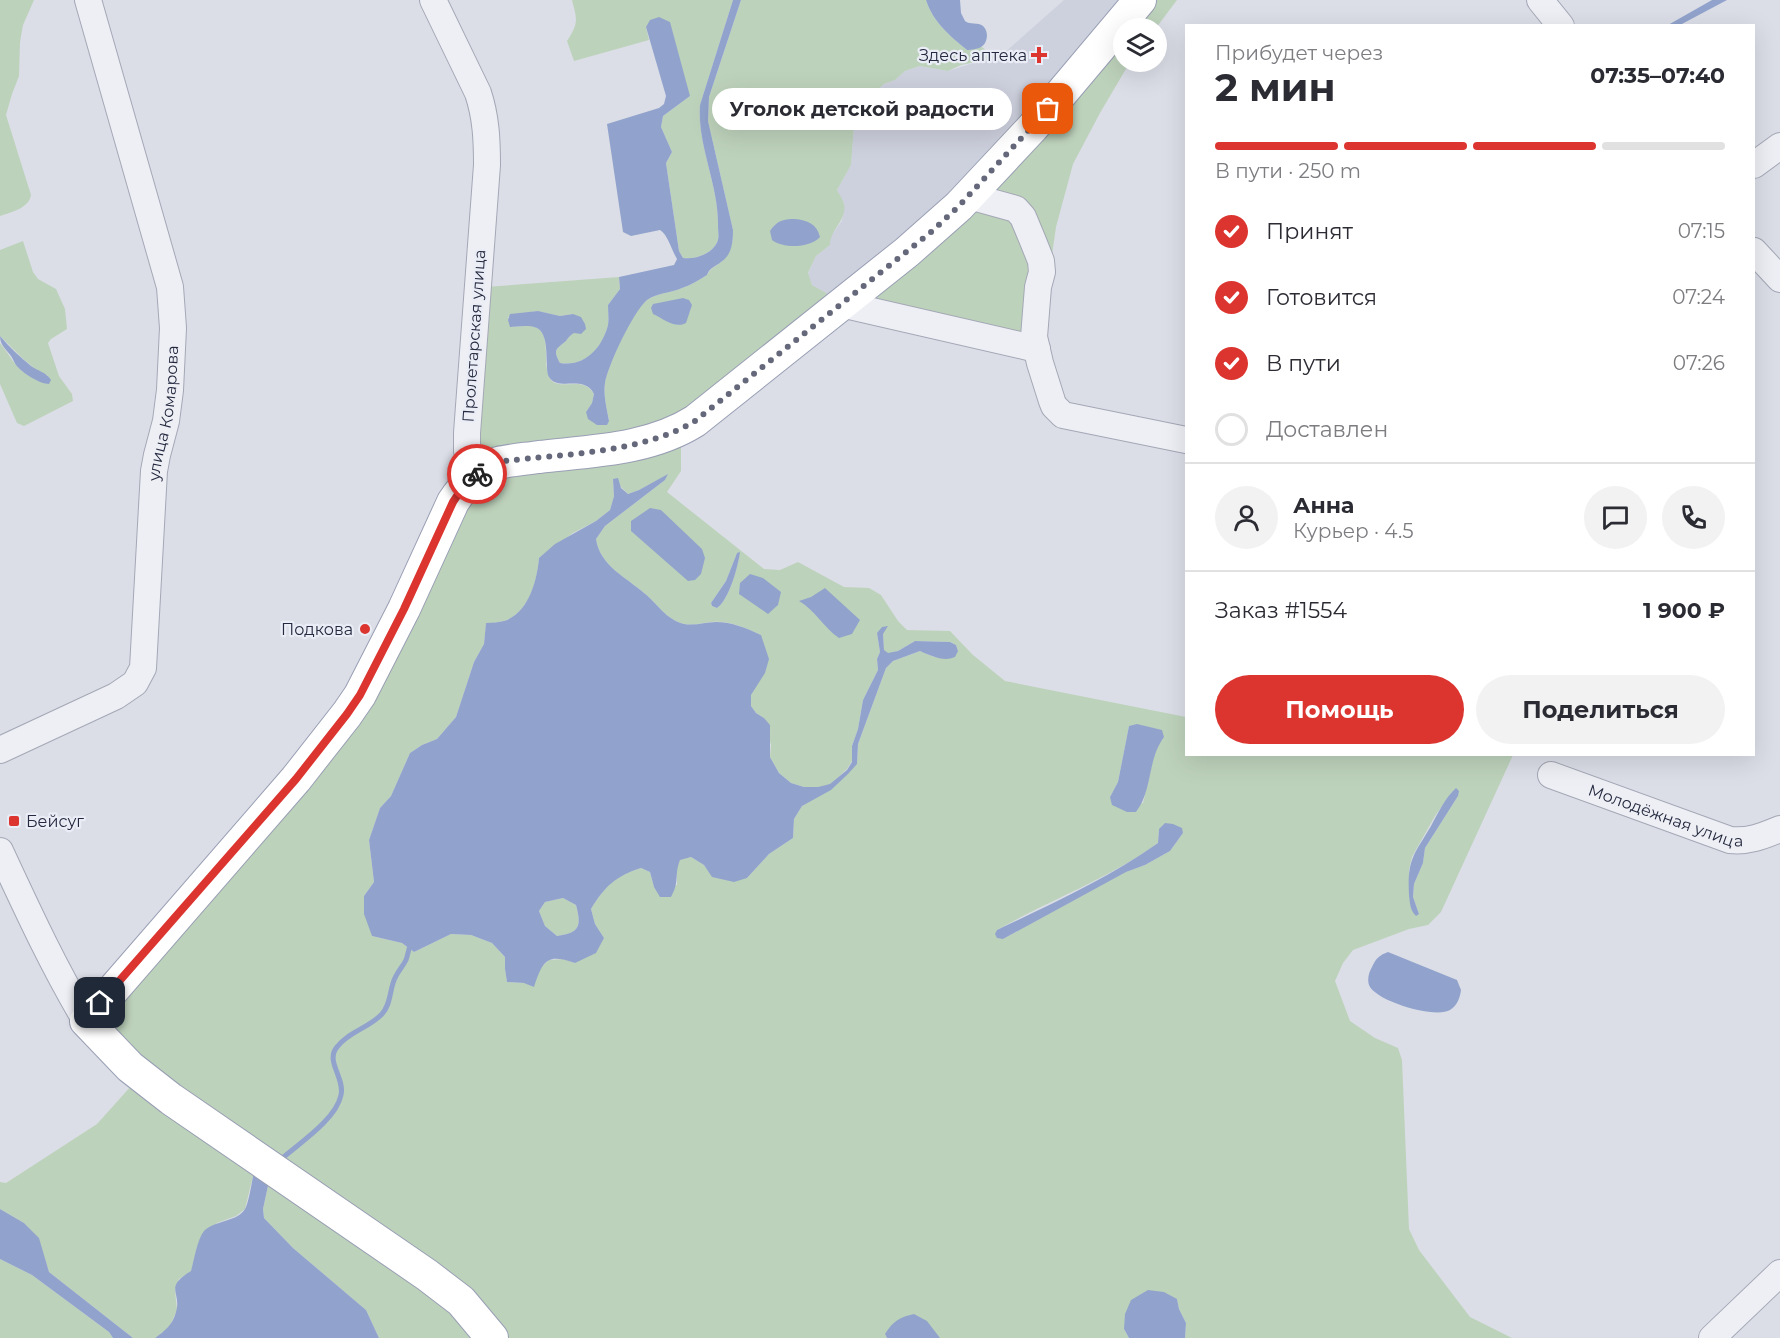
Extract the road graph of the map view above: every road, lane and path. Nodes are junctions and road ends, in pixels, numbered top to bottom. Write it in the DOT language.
graph roads {
  1 [pos="88,0"];
  2 [pos="433,0"];
  3 [pos="1140,0"];
  4 [pos="1540,0"];
  5 [pos="1559,24"];
  6 [pos="1780,146"];
  7 [pos="1755,164"];
  8 [pos="969,196"];
  9 [pos="1755,252"];
  10 [pos="1780,279"];
  11 [pos="841,304"];
  12 [pos="1037,349"];
  13 [pos="1185,440"];
  14 [pos="476,475"];
  15 [pos="0,750"];
  16 [pos="1551,774"];
  17 [pos="1780,829"];
  18 [pos="0,851"];
  19 [pos="86,1020"];
  20 [pos="1780,1273"];
  21 [pos="492,1338"];
  22 [pos="1712,1338"];
  1 -- 15 [label="street, улица Комарова"];
  2 -- 14 [label="street, Пролетарская улица"];
  3 -- 8 [label="main road"];
  4 -- 5 [label="street"];
  6 -- 7 [label="street"];
  8 -- 11 [label="main road"];
  8 -- 12 [label="street"];
  9 -- 10 [label="street"];
  11 -- 12 [label="street"];
  11 -- 14 [label="main road"];
  12 -- 13 [label="street"];
  14 -- 19 [label="main road"];
  16 -- 17 [label="street, Молодёжная улица"];
  18 -- 19 [label="street"];
  19 -- 21 [label="main road"];
  20 -- 22 [label="street"];
}
